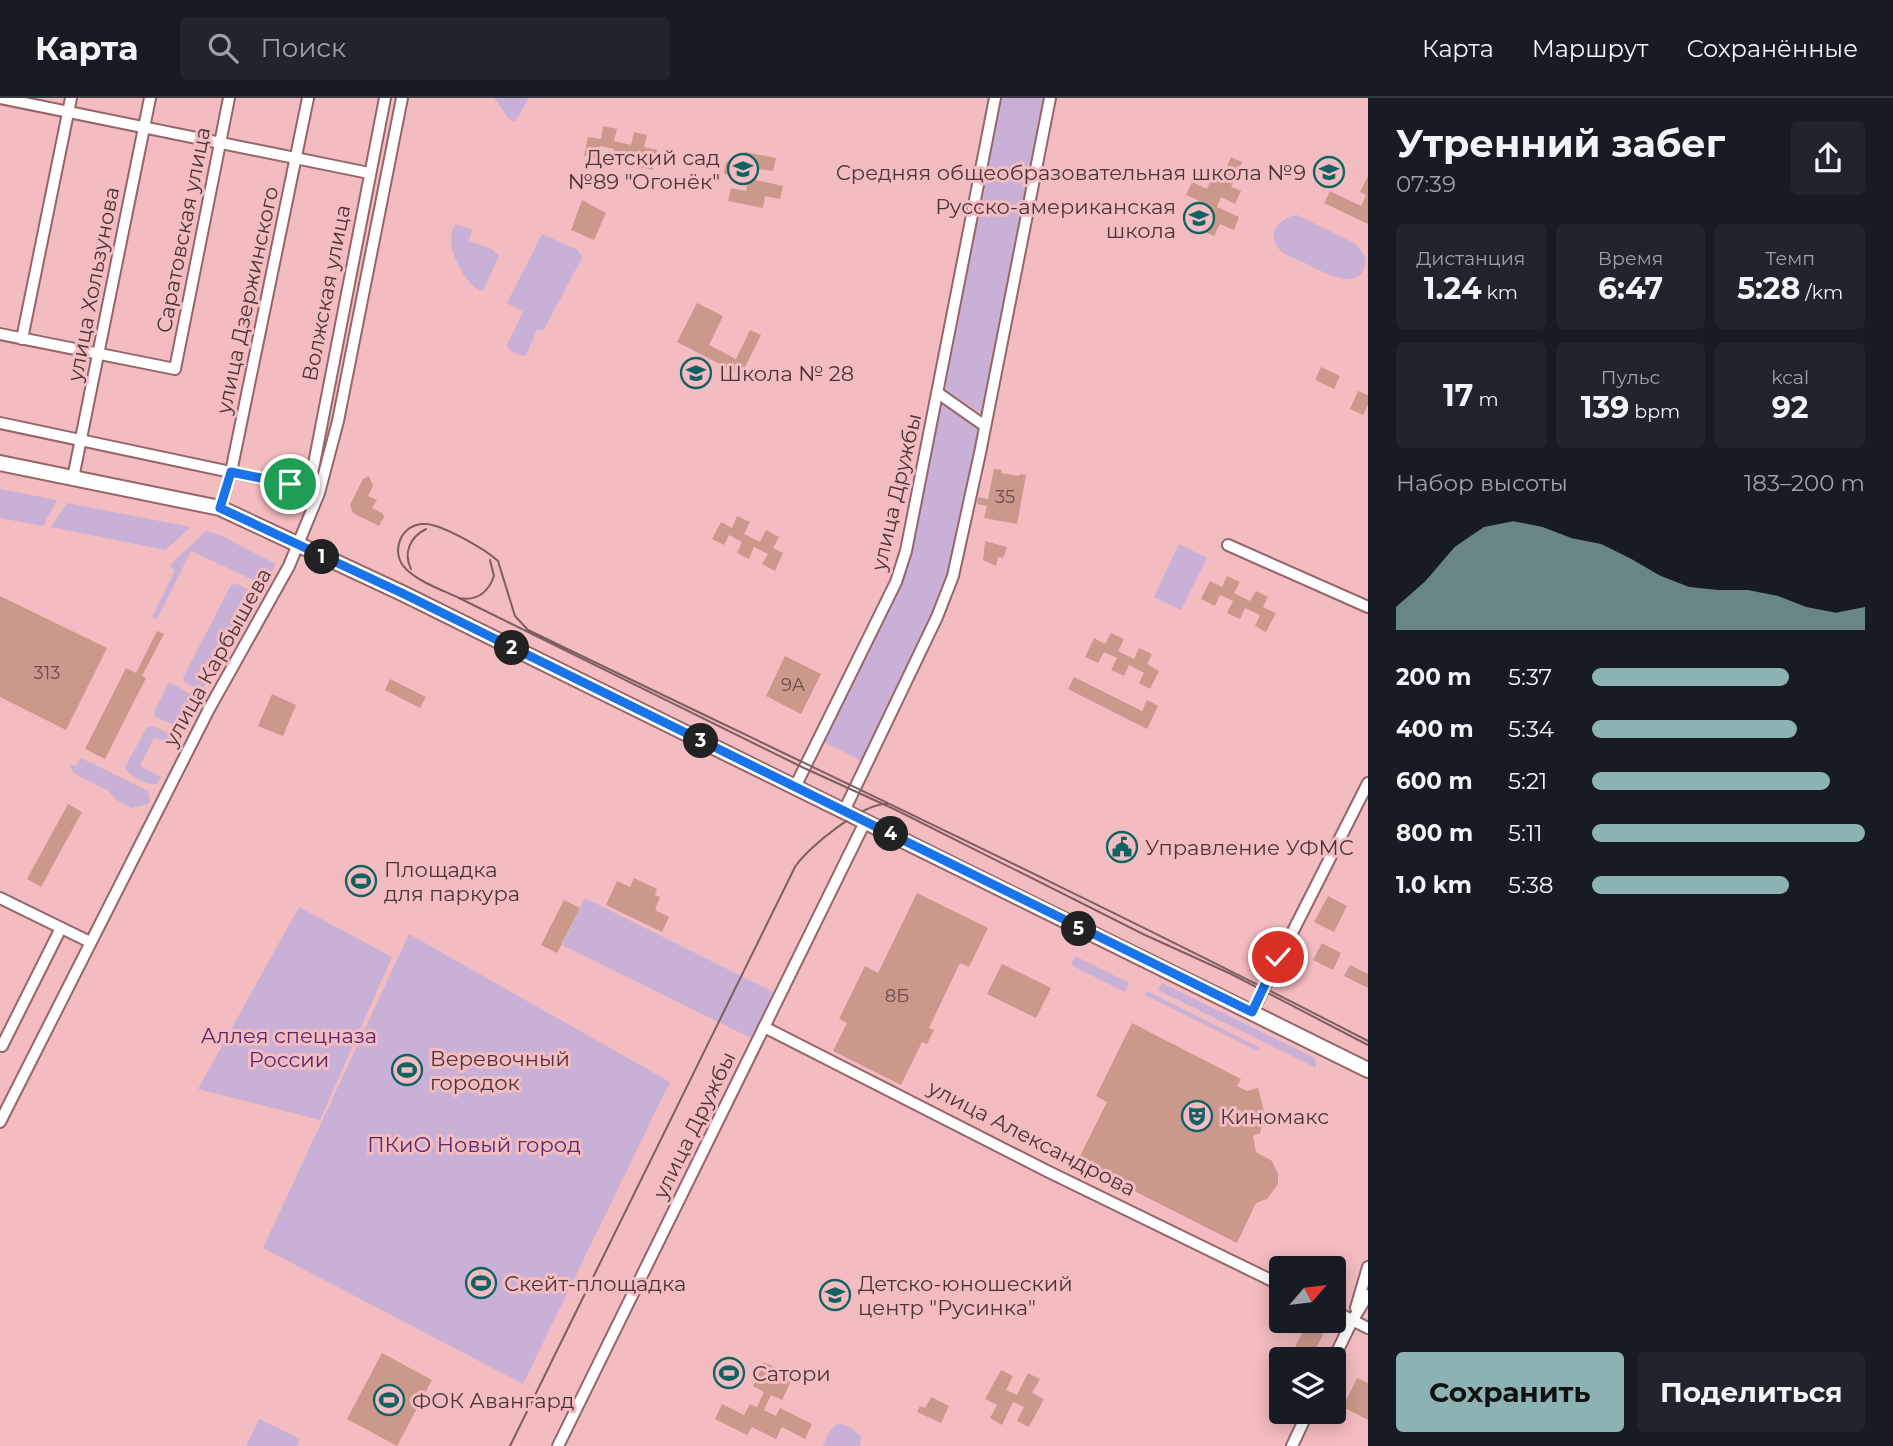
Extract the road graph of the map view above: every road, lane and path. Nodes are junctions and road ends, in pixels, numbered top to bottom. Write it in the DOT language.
graph roads {
  1 [pos="71,98"];
  2 [pos="150,98"];
  3 [pos="229,98"];
  4 [pos="308,98"];
  5 [pos="385,98"];
  6 [pos="402,98"];
  7 [pos="995,98"];
  8 [pos="1050,98"];
  9 [pos="0,99"];
  10 [pos="68,112"];
  11 [pos="144,128"];
  12 [pos="220,143"];
  13 [pos="296,158"];
  14 [pos="369,173"];
  15 [pos="0,334"];
  16 [pos="22,338"];
  17 [pos="99,354"];
  18 [pos="938,393"];
  19 [pos="0,424"];
  20 [pos="985,426"];
  21 [pos="81,442"];
  22 [pos="0,463"];
  23 [pos="231,472"];
  24 [pos="73,478"];
  25 [pos="220,508"];
  26 [pos="1228,545"];
  27 [pos="299,546"];
  28 [pos="1368,607"];
  29 [pos="1368,783"];
  30 [pos="795,787"];
  31 [pos="844,811"];
  32 [pos="865,822"];
  33 [pos="0,898"];
  34 [pos="61,928"];
  35 [pos="90,942"];
  36 [pos="1252,1012"];
  37 [pos="764,1027"];
  38 [pos="1,1047"];
  39 [pos="1368,1070"];
  40 [pos="0,1122"];
  41 [pos="1368,1267"];
  42 [pos="1269,1279"];
  43 [pos="1368,1296"];
  44 [pos="1346,1318"];
  45 [pos="1352,1321"];
  46 [pos="1368,1328"];
  47 [pos="1339,1347"];
  48 [pos="1302,1424"];
  49 [pos="558,1446"];
  50 [pos="1292,1446"];
  1 -- 10 [label="street"];
  2 -- 11 [label="street, улица Хользунова"];
  3 -- 12 [label="street, Саратовская улица"];
  4 -- 13 [label="street, улица Дзержинского"];
  5 -- 14 [label="street, Волжская улица"];
  6 -- 27 [label="street, улица Карбышева"];
  7 -- 18 [label="street, улица Дружбы"];
  8 -- 20 [label="street"];
  9 -- 10 [label="street"];
  10 -- 11 [label="street"];
  10 -- 16 [label="street"];
  11 -- 12 [label="street"];
  11 -- 17 [label="street, улица Хользунова"];
  12 -- 13 [label="street"];
  12 -- 17 [label="street, Саратовская улица"];
  13 -- 14 [label="street"];
  13 -- 23 [label="street, улица Дзержинского"];
  14 -- 23 [label="street, Волжская улица"];
  15 -- 16 [label="street"];
  16 -- 17 [label="street"];
  17 -- 21 [label="street, улица Хользунова"];
  18 -- 20 [label="street, улица Дружбы"];
  18 -- 30 [label="street, улица Дружбы"];
  19 -- 21 [label="street"];
  20 -- 31 [label="street"];
  21 -- 23 [label="street"];
  21 -- 24 [label="street, улица Хользунова"];
  22 -- 24 [label="main road"];
  23 -- 25 [label="street, улица Дзержинского"];
  24 -- 25 [label="main road"];
  25 -- 27 [label="main road"];
  26 -- 28 [label="street"];
  27 -- 30 [label="main road"];
  27 -- 35 [label="street, улица Карбышева"];
  29 -- 36 [label="street"];
  30 -- 31 [label="main road"];
  31 -- 32 [label="main road"];
  32 -- 36 [label="main road"];
  32 -- 37 [label="street, улица Дружбы"];
  33 -- 34 [label="street"];
  34 -- 35 [label="street"];
  34 -- 38 [label="street"];
  35 -- 40 [label="street, улица Карбышева"];
  36 -- 39 [label="main road"];
  37 -- 42 [label="street, улица Александрова"];
  37 -- 49 [label="street, улица Дружбы"];
  41 -- 45 [label="street"];
  43 -- 45 [label="street"];
  44 -- 45 [label="street"];
  45 -- 46 [label="street"];
  45 -- 47 [label="street"];
  48 -- 50 [label="street"];
}
